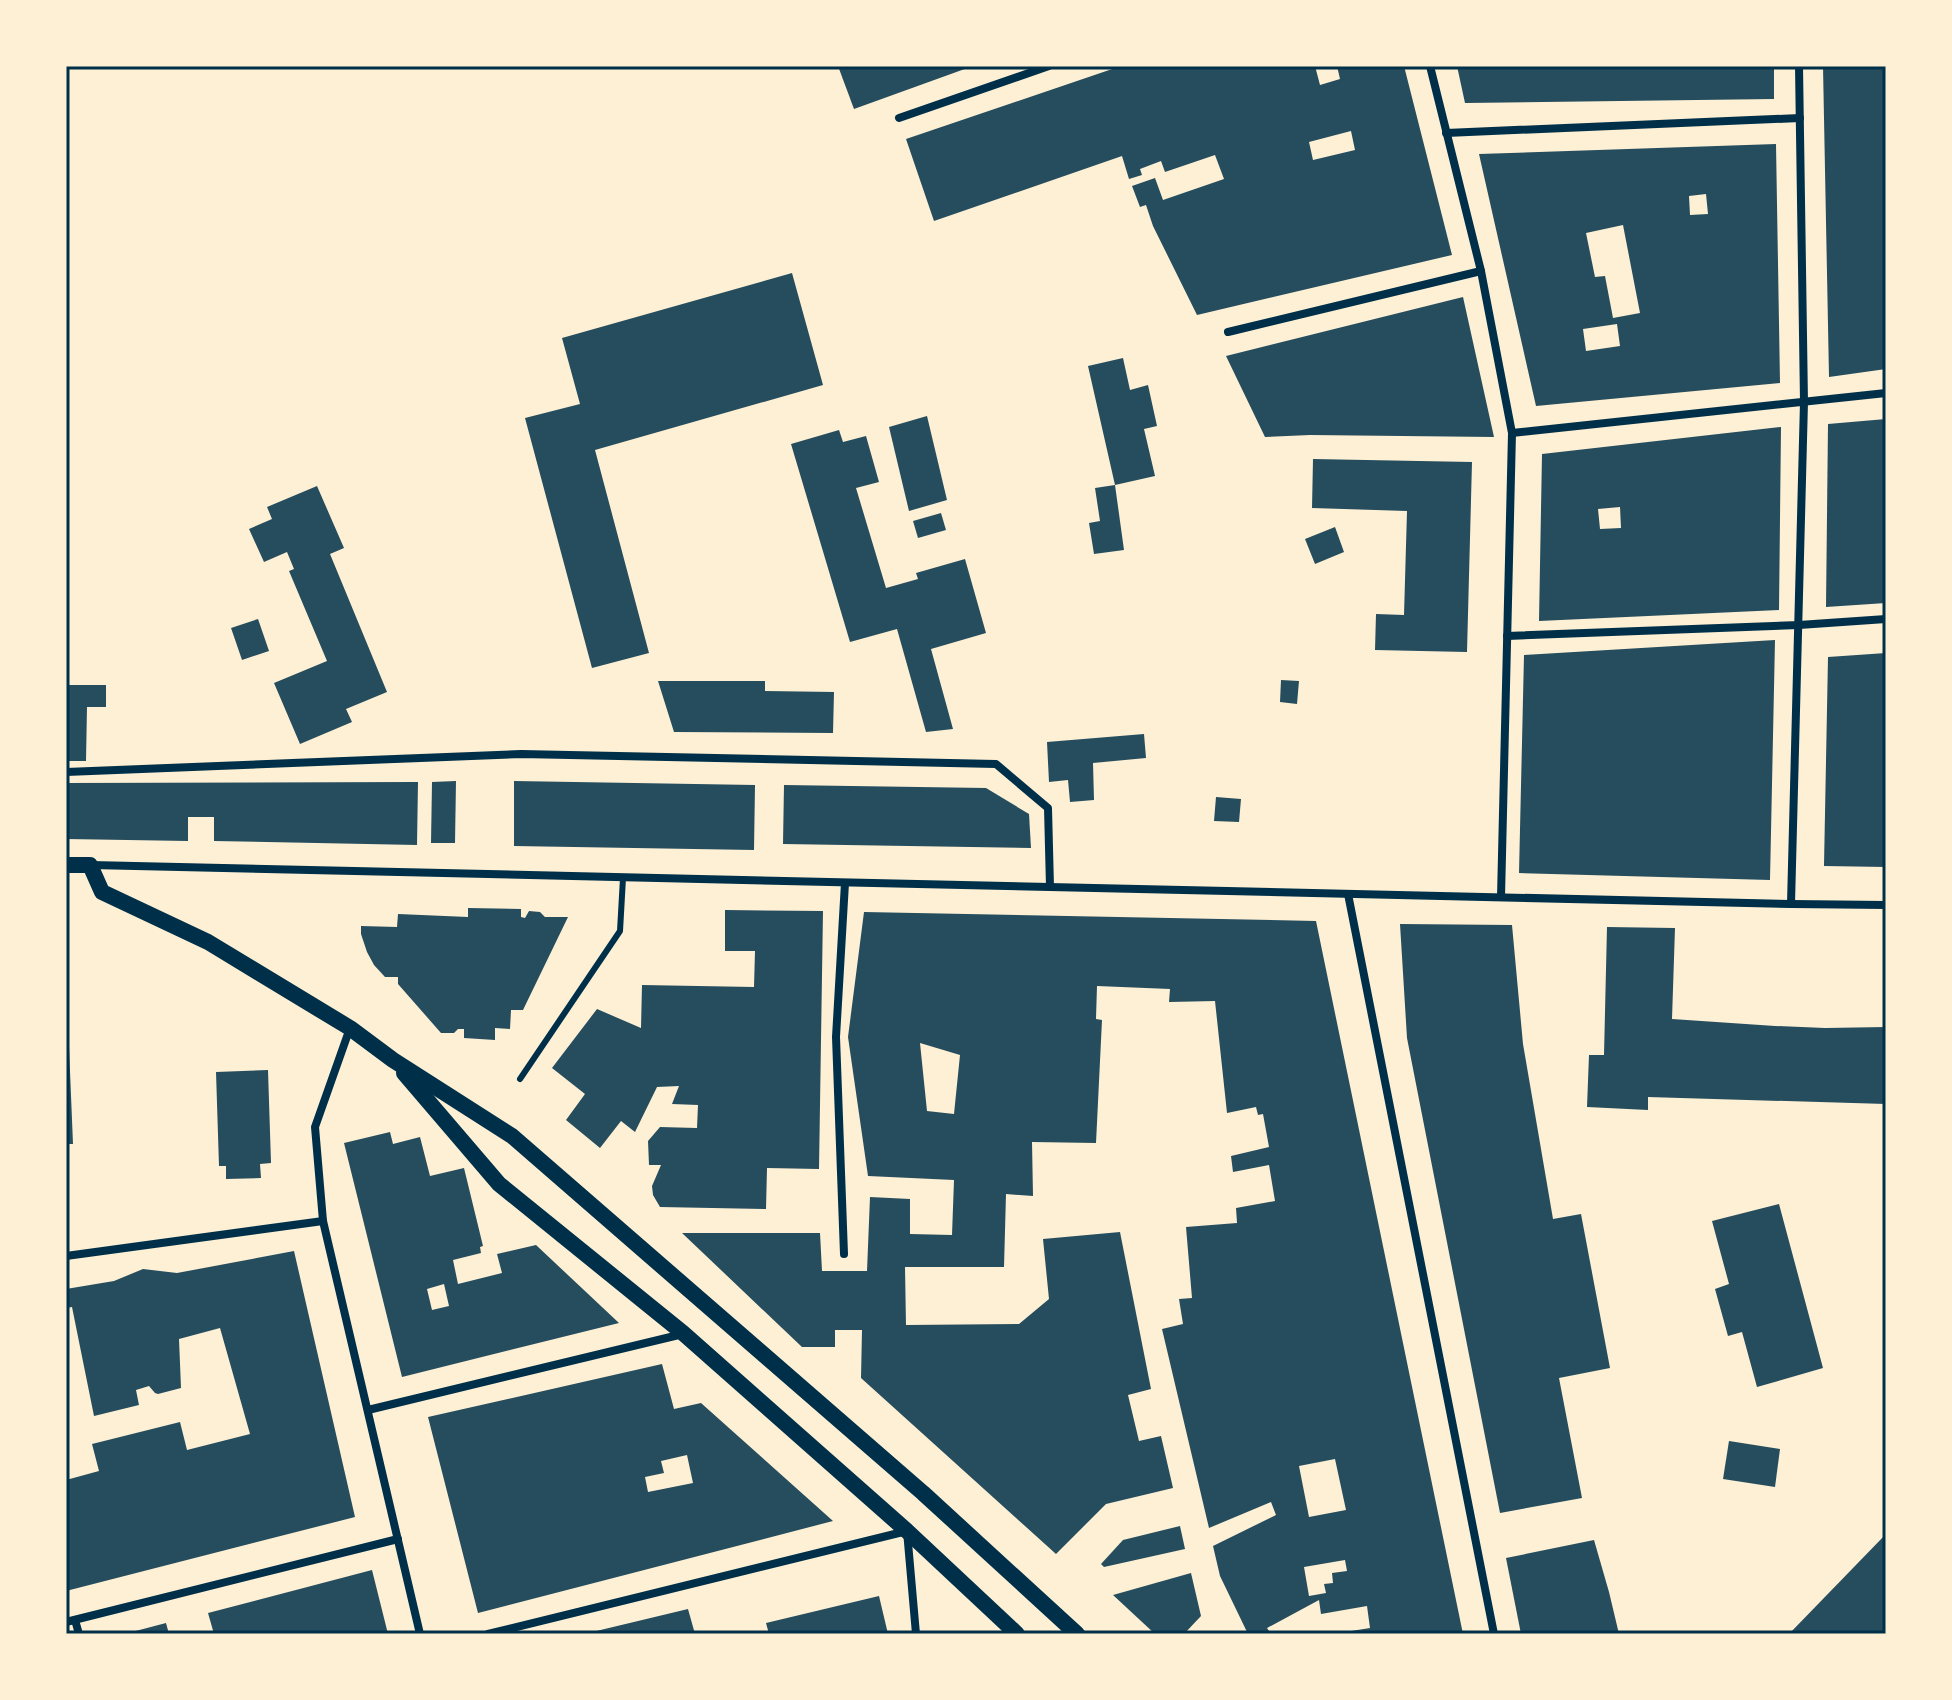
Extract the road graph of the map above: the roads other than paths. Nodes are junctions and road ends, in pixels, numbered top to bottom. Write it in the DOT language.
graph roads {
  1 [pos="1049,66"];
  2 [pos="1430,66"];
  3 [pos="1799,66"];
  4 [pos="899,118"];
  5 [pos="1800,118"];
  6 [pos="1446,133"];
  7 [pos="1481,271"];
  8 [pos="1228,332"];
  9 [pos="1886,393"];
  10 [pos="1804,402"];
  11 [pos="1512,433"];
  12 [pos="1886,619"];
  13 [pos="1799,625"];
  14 [pos="1507,636"];
  15 [pos="66,772"];
  16 [pos="66,865"];
  17 [pos="90,865"];
  18 [pos="623,878"];
  19 [pos="845,883"];
  20 [pos="1050,887"];
  21 [pos="1348,894"];
  22 [pos="1501,897"];
  23 [pos="1791,904"];
  24 [pos="1886,905"];
  25 [pos="350,1028"];
  26 [pos="393,1060"];
  27 [pos="520,1079"];
  28 [pos="323,1221"];
  29 [pos="844,1254"];
  30 [pos="66,1256"];
  31 [pos="683,1333"];
  32 [pos="368,1410"];
  33 [pos="907,1531"];
  34 [pos="398,1539"];
  35 [pos="70,1621"];
  36 [pos="79,1634"];
  37 [pos="420,1634"];
  38 [pos="488,1634"];
  39 [pos="916,1634"];
  40 [pos="1017,1634"];
  41 [pos="1077,1634"];
  42 [pos="1494,1634"];
  1 -- 4 [label="street"];
  2 -- 6 [label="street"];
  3 -- 5 [label="street"];
  5 -- 6 [label="street"];
  5 -- 10 [label="street"];
  6 -- 7 [label="street"];
  7 -- 8 [label="street"];
  7 -- 11 [label="street"];
  9 -- 10 [label="street"];
  10 -- 11 [label="street"];
  10 -- 13 [label="street"];
  11 -- 14 [label="street"];
  12 -- 13 [label="street"];
  13 -- 14 [label="street"];
  13 -- 23 [label="street"];
  14 -- 22 [label="street"];
  15 -- 20 [label="street"];
  16 -- 17 [label="main road"];
  17 -- 18 [label="street"];
  17 -- 25 [label="main road"];
  18 -- 19 [label="street"];
  18 -- 27 [label="lane"];
  19 -- 20 [label="street"];
  19 -- 29 [label="street"];
  20 -- 21 [label="street"];
  21 -- 22 [label="street"];
  21 -- 42 [label="street"];
  22 -- 23 [label="street"];
  23 -- 24 [label="street"];
  25 -- 26 [label="main road"];
  25 -- 28 [label="street"];
  26 -- 31 [label="main road"];
  26 -- 41 [label="main road"];
  28 -- 30 [label="street"];
  28 -- 32 [label="street"];
  31 -- 32 [label="street"];
  31 -- 33 [label="main road"];
  32 -- 34 [label="street"];
  33 -- 38 [label="street"];
  33 -- 39 [label="street"];
  33 -- 40 [label="main road"];
  34 -- 35 [label="street"];
  34 -- 37 [label="street"];
  35 -- 36 [label="street"];
}
